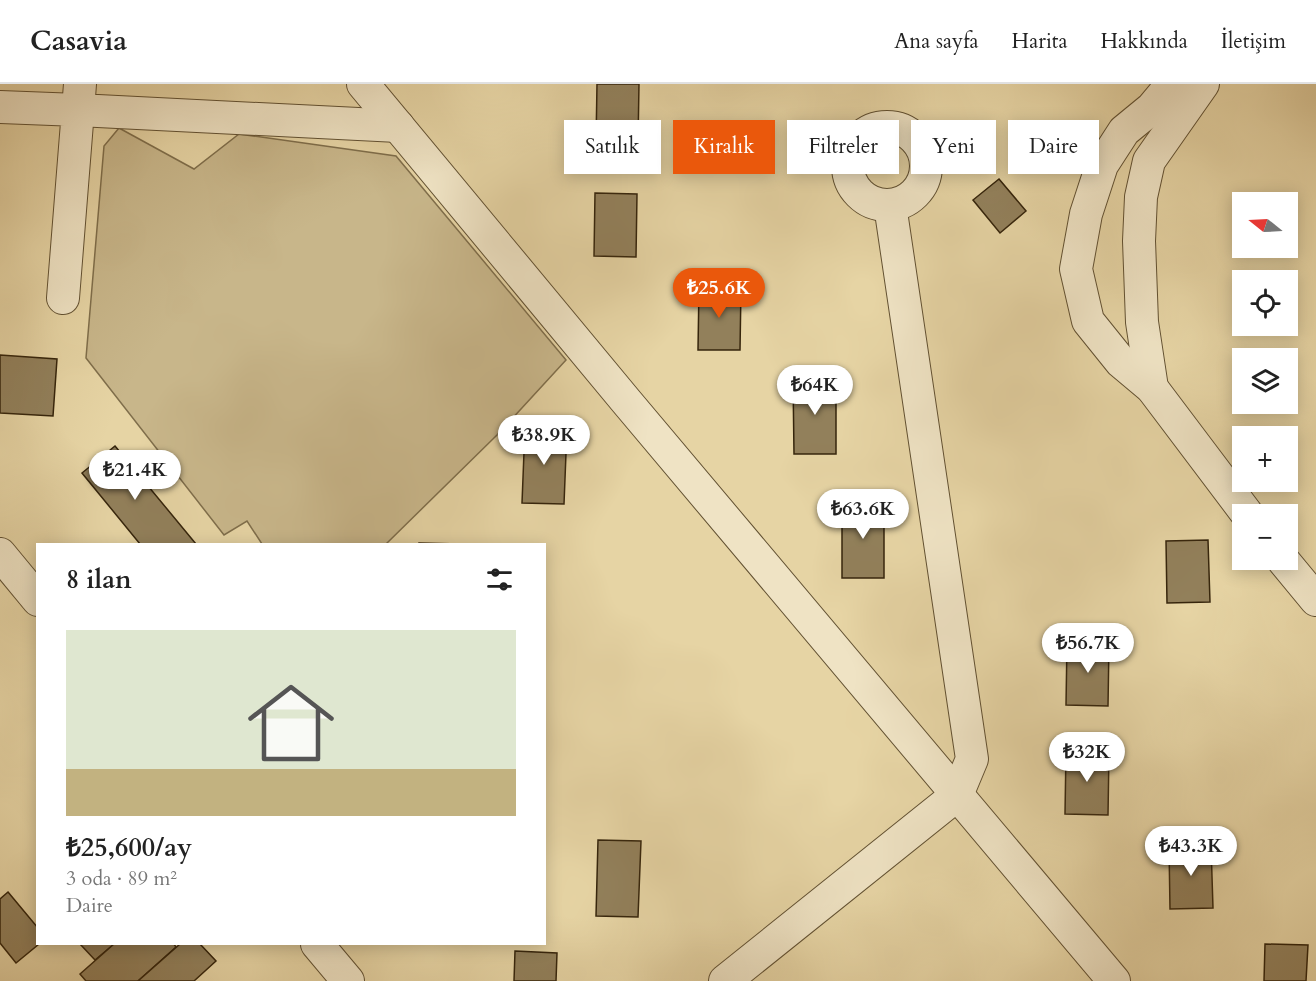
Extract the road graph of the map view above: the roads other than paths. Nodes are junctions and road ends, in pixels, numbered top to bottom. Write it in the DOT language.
graph roads {
  1 [pos="363,84"];
  2 [pos="1172,84"];
  3 [pos="1203,84"];
  4 [pos="79,97"];
  5 [pos="0,107"];
  6 [pos="398,126"];
  7 [pos="890,205"];
  8 [pos="63,298"];
  9 [pos="1152,388"];
  10 [pos="1239,504"];
  11 [pos="0,554"];
  12 [pos="1291,570"];
  13 [pos="36,598"];
  14 [pos="1316,600"];
  15 [pos="957,795"];
  16 [pos="318,945"];
  17 [pos="348,981"];
  18 [pos="725,981"];
  19 [pos="1114,981"];
  1 -- 6 [label="street"];
  2 -- 9 [label="street"];
  3 -- 9 [label="street"];
  4 -- 5 [label="street"];
  4 -- 6 [label="street"];
  4 -- 8 [label="street"];
  6 -- 15 [label="street"];
  7 -- 15 [label="street"];
  9 -- 10 [label="street"];
  11 -- 13 [label="street"];
  12 -- 14 [label="street"];
  15 -- 18 [label="street"];
  15 -- 19 [label="street"];
  16 -- 17 [label="street"];
}
